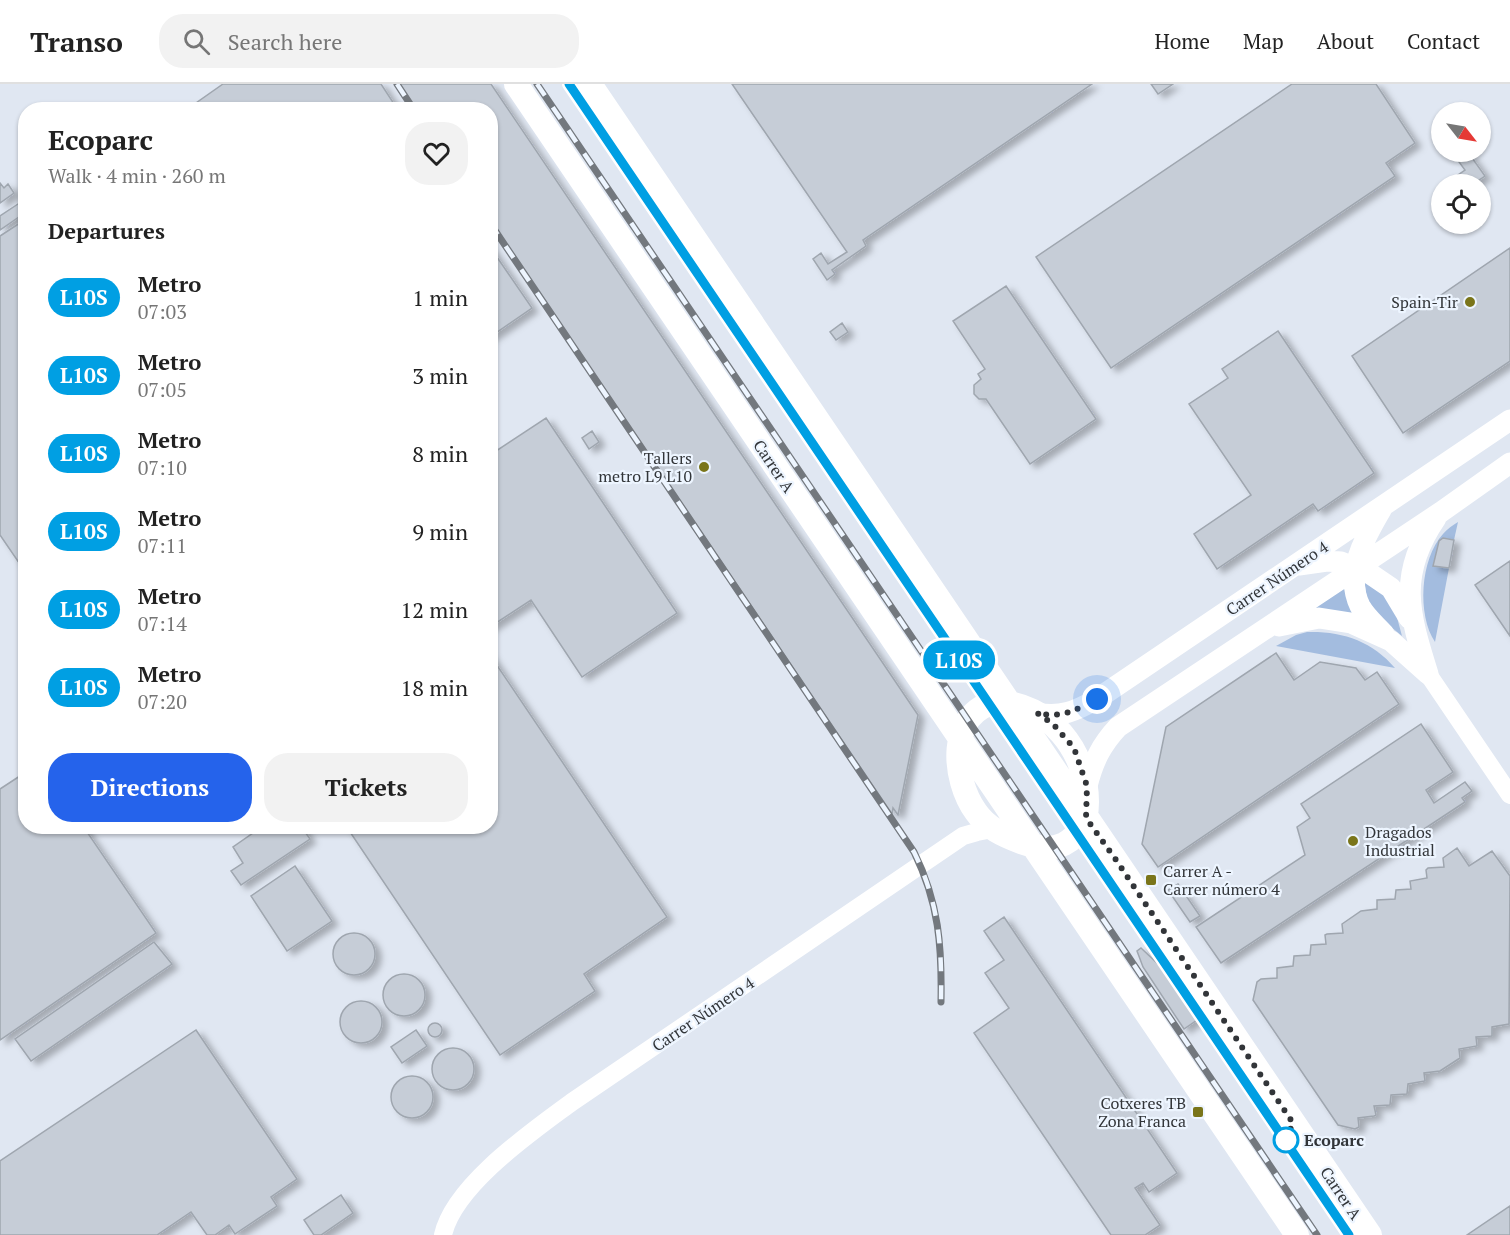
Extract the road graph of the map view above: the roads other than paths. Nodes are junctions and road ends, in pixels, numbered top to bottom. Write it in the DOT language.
graph roads {
  1 [pos="516,84"];
  2 [pos="590,84"];
  3 [pos="1510,420"];
  4 [pos="1510,463"];
  5 [pos="1384,506"];
  6 [pos="1441,512"];
  7 [pos="1295,566"];
  8 [pos="1356,568"];
  9 [pos="1414,626"];
  10 [pos="1265,630"];
  11 [pos="1391,641"];
  12 [pos="1428,674"];
  13 [pos="1009,702"];
  14 [pos="1037,713"];
  15 [pos="960,740"];
  16 [pos="1087,786"];
  17 [pos="1510,795"];
  18 [pos="1086,818"];
  19 [pos="993,829"];
  20 [pos="1034,847"];
  21 [pos="443,1235"];
  22 [pos="1297,1235"];
  23 [pos="1370,1235"];
  1 -- 15 [label="main road, Carrer A"];
  2 -- 13 [label="main road"];
  3 -- 5 [label="street, Carrer Número 4"];
  4 -- 6 [label="street"];
  5 -- 7 [label="street, Carrer Número 4"];
  5 -- 8 [label="street"];
  6 -- 8 [label="street"];
  6 -- 9 [label="street"];
  7 -- 8 [label="street"];
  7 -- 14 [label="street, Carrer Número 4"];
  8 -- 9 [label="street"];
  8 -- 10 [label="street"];
  8 -- 11 [label="street"];
  9 -- 12 [label="street"];
  10 -- 11 [label="street"];
  10 -- 16 [label="street"];
  11 -- 12 [label="street"];
  12 -- 17 [label="street"];
  13 -- 14 [label="main road"];
  13 -- 15 [label="main road"];
  13 -- 18 [label="main road"];
  14 -- 16 [label="main road"];
  15 -- 19 [label="main road"];
  15 -- 20 [label="main road, Carrer A"];
  16 -- 18 [label="main road"];
  18 -- 20 [label="main road"];
  18 -- 23 [label="main road, Carrer A"];
  19 -- 20 [label="main road"];
  19 -- 21 [label="street, Carrer Número 4"];
  20 -- 22 [label="main road, Carrer A"];
}
